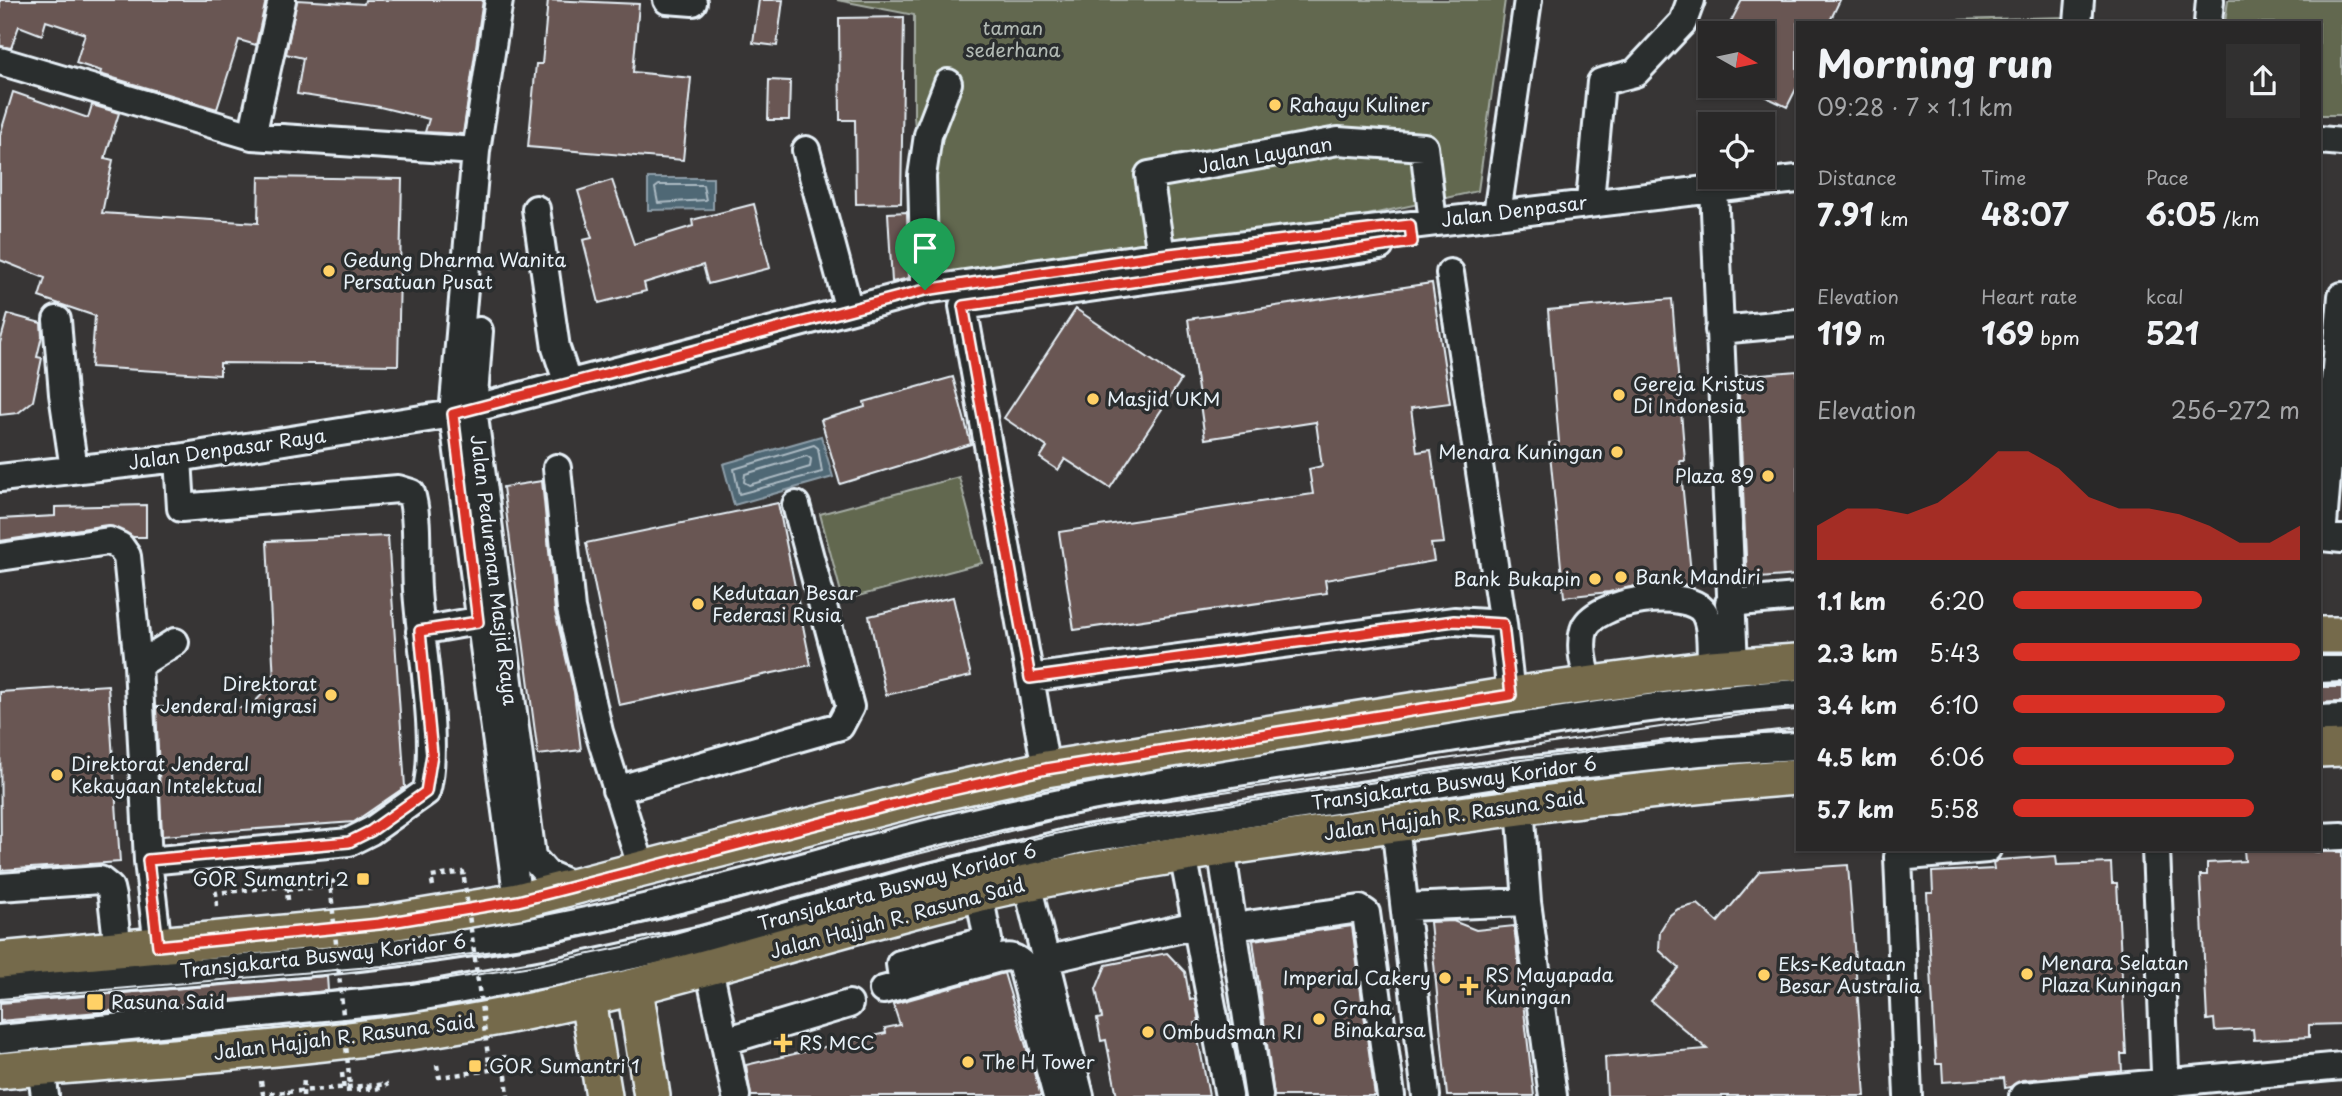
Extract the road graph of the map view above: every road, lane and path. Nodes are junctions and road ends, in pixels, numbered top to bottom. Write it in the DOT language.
graph roads {
  1 [pos="282,0"];
  2 [pos="499,0"];
  3 [pos="1528,0"];
  4 [pos="1690,0"];
  5 [pos="2080,0"];
  6 [pos="2210,0"];
  7 [pos="2078,21"];
  8 [pos="2208,21"];
  9 [pos="0,61"];
  10 [pos="948,83"];
  11 [pos="252,136"];
  12 [pos="2321,140"];
  13 [pos="2342,142"];
  14 [pos="476,150"];
  15 [pos="806,150"];
  16 [pos="1796,178"];
  17 [pos="1775,180"];
  18 [pos="1698,189"];
  19 [pos="1714,189"];
  20 [pos="1590,201"];
  21 [pos="536,209"];
  22 [pos="1497,214"];
  23 [pos="1422,223"];
  24 [pos="1161,255"];
  25 [pos="1450,273"];
  26 [pos="925,290"];
  27 [pos="2342,296"];
  28 [pos="849,310"];
  29 [pos="57,320"];
  30 [pos="1796,323"];
  31 [pos="1719,330"];
  32 [pos="568,384"];
  33 [pos="463,411"];
  34 [pos="178,458"];
  35 [pos="557,468"];
  36 [pos="74,469"];
  37 [pos="0,478"];
  38 [pos="796,505"];
  39 [pos="2342,538"];
  40 [pos="0,557"];
  41 [pos="1796,597"];
  42 [pos="1730,603"];
  43 [pos="488,620"];
  44 [pos="1503,624"];
  45 [pos="420,631"];
  46 [pos="2321,635"];
  47 [pos="2342,635"];
  48 [pos="176,642"];
  49 [pos="1796,662"];
  50 [pos="138,665"];
  51 [pos="1722,667"];
  52 [pos="2321,670"];
  53 [pos="2342,670"];
  54 [pos="1030,678"];
  55 [pos="1589,684"];
  56 [pos="1796,693"];
  57 [pos="1511,695"];
  58 [pos="2342,718"];
  59 [pos="2321,719"];
  60 [pos="1796,746"];
  61 [pos="2342,748"];
  62 [pos="2321,749"];
  63 [pos="1046,769"];
  64 [pos="1796,777"];
  65 [pos="616,790"];
  66 [pos="1520,805"];
  67 [pos="1395,824"];
  68 [pos="2342,836"];
  69 [pos="2321,837"];
  70 [pos="1221,847"];
  71 [pos="1942,851"];
  72 [pos="2155,851"];
  73 [pos="1183,853"];
  74 [pos="1898,853"];
  75 [pos="148,860"];
  76 [pos="642,869"];
  77 [pos="431,877"];
  78 [pos="331,882"];
  79 [pos="1027,884"];
  80 [pos="0,887"];
  81 [pos="576,887"];
  82 [pos="979,894"];
  83 [pos="288,900"];
  84 [pos="518,901"];
  85 [pos="1527,902"];
  86 [pos="217,906"];
  87 [pos="1405,907"];
  88 [pos="1196,925"];
  89 [pos="1233,927"];
  90 [pos="158,946"];
  91 [pos="118,950"];
  92 [pos="0,960"];
  93 [pos="1045,960"];
  94 [pos="709,968"];
  95 [pos="0,987"];
  96 [pos="635,989"];
  97 [pos="587,1000"];
  98 [pos="849,1004"];
  99 [pos="0,1039"];
  100 [pos="725,1041"];
  101 [pos="504,1055"];
  102 [pos="437,1065"];
  103 [pos="2342,1066"];
  104 [pos="0,1070"];
  105 [pos="342,1073"];
  106 [pos="304,1077"];
  107 [pos="261,1081"];
  108 [pos="43,1082"];
  109 [pos="350,1087"];
  110 [pos="2167,1089"];
  111 [pos="652,1092"];
  112 [pos="603,1094"];
  113 [pos="303,1096"];
  114 [pos="508,1096"];
  115 [pos="736,1096"];
  116 [pos="1056,1096"];
  117 [pos="1080,1096"];
  118 [pos="1229,1096"];
  119 [pos="1259,1096"];
  120 [pos="1391,1096"];
  121 [pos="1426,1096"];
  122 [pos="1553,1096"];
  123 [pos="1908,1096"];
  124 [pos="2023,1096"];
  1 -- 11 [label="street"];
  2 -- 14 [label="street, Jalan Pedurenan Masjid Raya"];
  3 -- 22 [label="street"];
  4 -- 20 [label="street"];
  5 -- 7 [label="street"];
  6 -- 8 [label="street"];
  9 -- 11 [label="street"];
  10 -- 26 [label="street"];
  11 -- 14 [label="street"];
  12 -- 13 [label="street"];
  14 -- 33 [label="street, Jalan Pedurenan Masjid Raya"];
  15 -- 28 [label="street"];
  16 -- 17 [label="street, Jalan Denpasar"];
  18 -- 20 [label="street, Jalan Denpasar"];
  19 -- 31 [label="street"];
  20 -- 22 [label="street, Jalan Denpasar"];
  21 -- 32 [label="street"];
  22 -- 23 [label="street, Jalan Denpasar"];
  23 -- 24 [label="street, Jalan Denpasar"];
  23 -- 24 [label="street, Jalan Layanan"];
  23 -- 54 [label="street"];
  24 -- 26 [label="street, Jalan Denpasar"];
  25 -- 44 [label="street"];
  26 -- 28 [label="street, Jalan Denpasar"];
  27 -- 39 [label="street"];
  28 -- 32 [label="street, Jalan Denpasar"];
  29 -- 36 [label="street"];
  30 -- 31 [label="street"];
  31 -- 42 [label="street"];
  32 -- 33 [label="street, Jalan Denpasar"];
  33 -- 34 [label="street, Jalan Denpasar Raya"];
  33 -- 43 [label="street, Jalan Pedurenan Masjid Raya"];
  34 -- 36 [label="street, Jalan Denpasar Raya"];
  34 -- 45 [label="street"];
  35 -- 65 [label="street"];
  36 -- 37 [label="street, Jalan Denpasar Raya"];
  38 -- 65 [label="street"];
  40 -- 50 [label="street"];
  41 -- 42 [label="street"];
  42 -- 51 [label="street"];
  43 -- 45 [label="street"];
  43 -- 81 [label="street, Jalan Pedurenan Masjid Raya"];
  43 -- 84 [label="street, Jalan Pedurenan Masjid Raya"];
  44 -- 54 [label="street"];
  44 -- 57 [label="street"];
  45 -- 75 [label="street"];
  46 -- 47 [label="main road"];
  48 -- 50 [label="street"];
  49 -- 51 [label="main road"];
  50 -- 75 [label="street"];
  51 -- 55 [label="main road"];
  51 -- 55 [label="street"];
  52 -- 53 [label="street"];
  54 -- 63 [label="street"];
  55 -- 57 [label="main road"];
  56 -- 95 [label="street, Transjakarta Busway Koridor 6"];
  57 -- 63 [label="main road"];
  58 -- 59 [label="street"];
  60 -- 99 [label="street, Transjakarta Busway Koridor 6"];
  61 -- 62 [label="main road"];
  63 -- 76 [label="main road"];
  64 -- 66 [label="main road, Jalan Hajjah R. Rasuna Said"];
  65 -- 76 [label="street"];
  66 -- 67 [label="main road, Jalan Hajjah R. Rasuna Said"];
  66 -- 85 [label="street"];
  67 -- 70 [label="main road, Jalan Hajjah R. Rasuna Said"];
  67 -- 87 [label="street"];
  68 -- 69 [label="street"];
  70 -- 73 [label="main road, Jalan Hajjah R. Rasuna Said"];
  70 -- 89 [label="street"];
  71 -- 74 [label="street"];
  72 -- 110 [label="street"];
  73 -- 79 [label="main road, Jalan Hajjah R. Rasuna Said"];
  73 -- 88 [label="street"];
  74 -- 123 [label="street"];
  75 -- 90 [label="street"];
  76 -- 81 [label="main road"];
  77 -- 102 [label="path, bridge"];
  78 -- 83 [label="path"];
  78 -- 86 [label="path, bridge"];
  78 -- 109 [label="path, bridge"];
  79 -- 82 [label="main road, Jalan Hajjah R. Rasuna Said"];
  79 -- 93 [label="street"];
  80 -- 91 [label="street"];
  81 -- 84 [label="main road"];
  82 -- 94 [label="main road, Jalan Hajjah R. Rasuna Said"];
  82 -- 116 [label="street"];
  84 -- 90 [label="main road"];
  85 -- 87 [label="street"];
  85 -- 122 [label="street"];
  87 -- 121 [label="street"];
  88 -- 93 [label="street"];
  88 -- 118 [label="street"];
  89 -- 119 [label="street"];
  89 -- 120 [label="street"];
  90 -- 91 [label="main road"];
  91 -- 92 [label="main road"];
  93 -- 117 [label="street"];
  94 -- 96 [label="main road, Jalan Hajjah R. Rasuna Said"];
  94 -- 100 [label="street"];
  96 -- 97 [label="main road, Jalan Hajjah R. Rasuna Said"];
  96 -- 111 [label="main road"];
  97 -- 108 [label="main road, Jalan Hajjah R. Rasuna Said"];
  97 -- 112 [label="main road"];
  98 -- 100 [label="street"];
  100 -- 115 [label="street"];
  101 -- 114 [label="path"];
  103 -- 110 [label="street"];
  104 -- 108 [label="main road, Jalan Hajjah R. Rasuna Said"];
  105 -- 109 [label="path, bridge"];
  106 -- 113 [label="path"];
  107 -- 109 [label="path, bridge"];
  110 -- 124 [label="street"];
  111 -- 112 [label="main road"];
}
